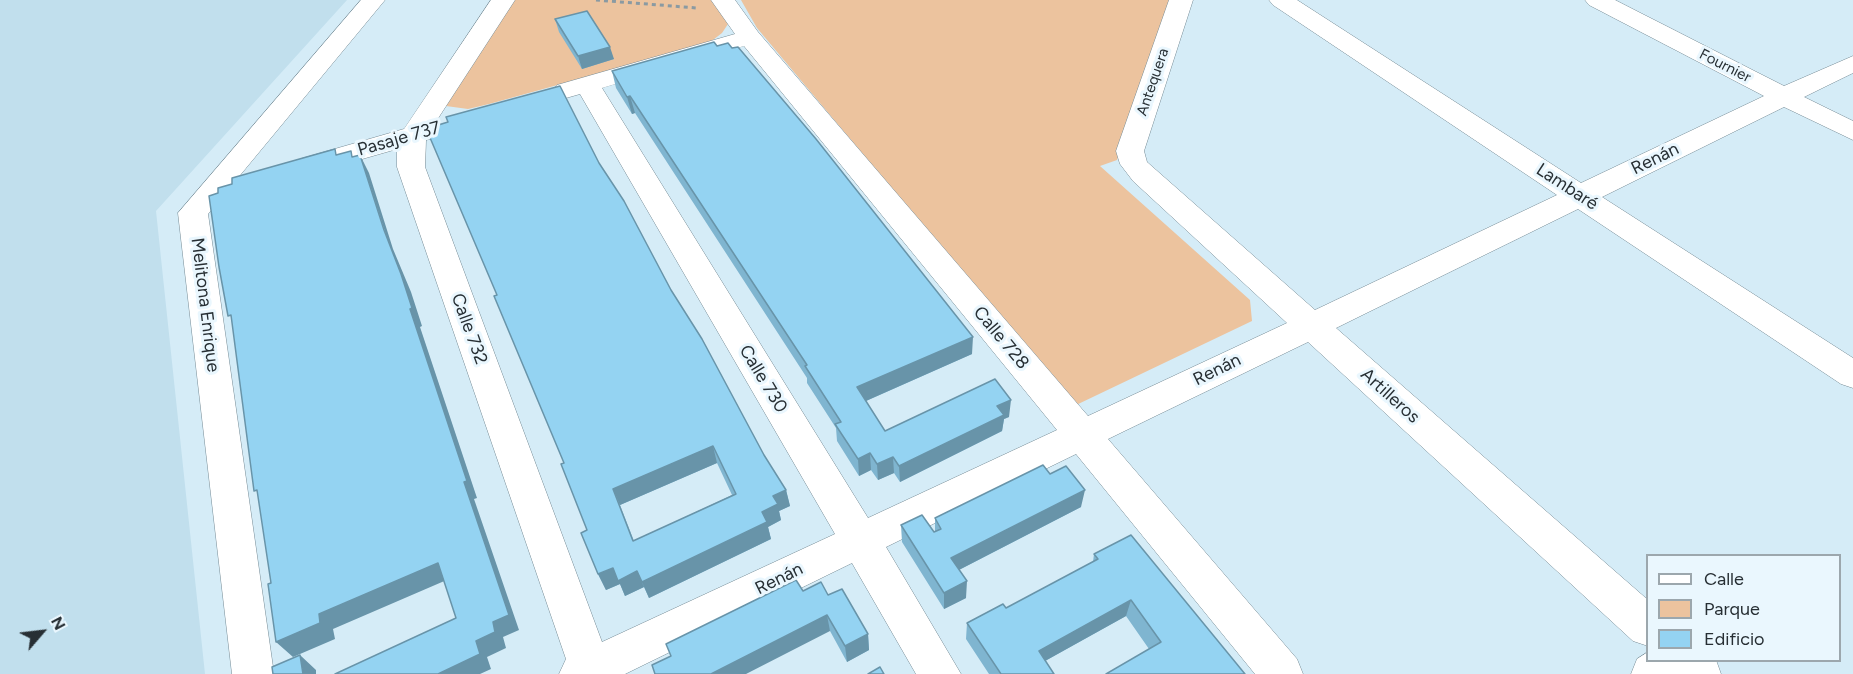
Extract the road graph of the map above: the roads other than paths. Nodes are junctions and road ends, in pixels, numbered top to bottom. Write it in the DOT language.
graph roads {
  1 [pos="373,0"];
  2 [pos="503,0"];
  3 [pos="1181,0"];
  4 [pos="1281,0"];
  5 [pos="1597,0"];
  6 [pos="727,6"];
  7 [pos="749,37"];
  8 [pos="1853,63"];
  9 [pos="587,84"];
  10 [pos="1783,96"];
  11 [pos="543,97"];
  12 [pos="457,122"];
  13 [pos="1853,132"];
  14 [pos="414,135"];
  15 [pos="1134,164"];
  16 [pos="282,173"];
  17 [pos="250,180"];
  18 [pos="220,181"];
  19 [pos="1579,195"];
  20 [pos="1311,326"];
  21 [pos="1853,375"];
  22 [pos="1081,435"];
  23 [pos="860,540"];
  24 [pos="1646,626"];
  25 [pos="1668,662"];
  26 [pos="1687,662"];
  27 [pos="588,672"];
  28 [pos="253,674"];
  29 [pos="940,674"];
  30 [pos="1282,674"];
  31 [pos="1653,674"];
  32 [pos="1700,674"];
  1 -- 18 [label="street, Melitona Enrique"];
  2 -- 14 [label="street, Calle 732"];
  3 -- 15 [label="street, Antequera"];
  4 -- 19 [label="street, Lambaré"];
  5 -- 10 [label="street, Fournier"];
  6 -- 7 [label="street, Calle 728"];
  7 -- 9 [label="street"];
  7 -- 22 [label="street, Calle 728"];
  8 -- 10 [label="street, Renán"];
  9 -- 11 [label="street"];
  9 -- 23 [label="street, Calle 730"];
  10 -- 13 [label="street, Fournier"];
  10 -- 19 [label="street, Renán"];
  12 -- 14 [label="street, Pasaje 737"];
  14 -- 16 [label="street, Pasaje 737"];
  14 -- 27 [label="street, Calle 732"];
  15 -- 20 [label="street, Artilleros"];
  17 -- 18 [label="street"];
  18 -- 28 [label="street, Melitona Enrique"];
  19 -- 20 [label="street, Renán"];
  19 -- 21 [label="street, Lambaré"];
  20 -- 22 [label="street, Renán"];
  20 -- 24 [label="street, Artilleros"];
  22 -- 23 [label="street, Renán"];
  22 -- 30 [label="street, Calle 728"];
  23 -- 27 [label="street, Renán"];
  23 -- 29 [label="street, Calle 730"];
  25 -- 31 [label="street"];
  26 -- 32 [label="street"];
}
